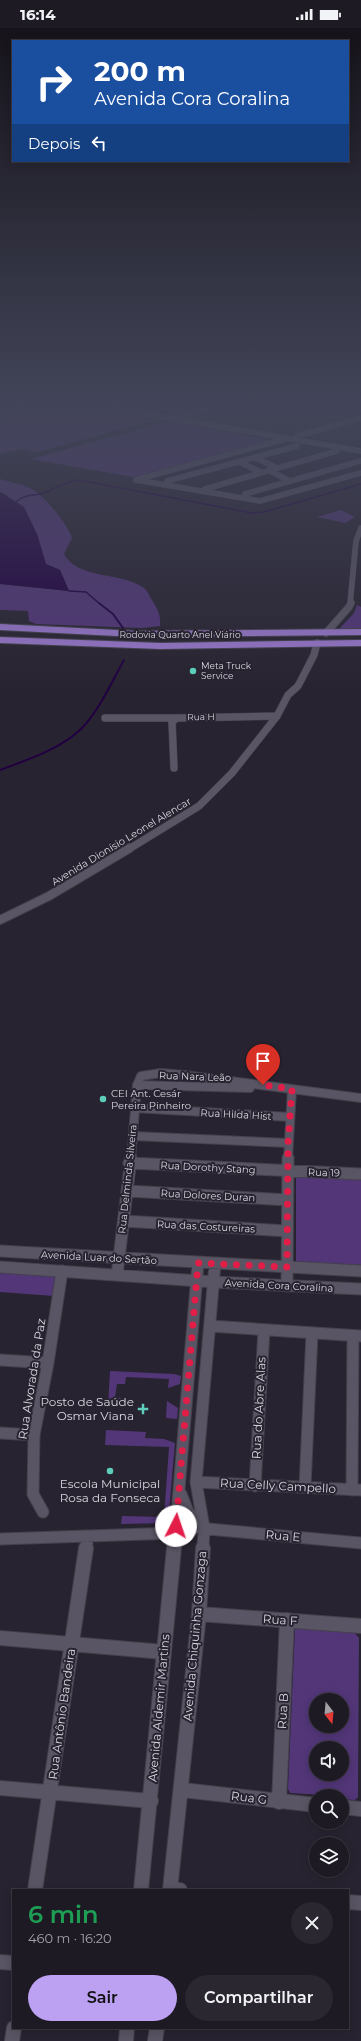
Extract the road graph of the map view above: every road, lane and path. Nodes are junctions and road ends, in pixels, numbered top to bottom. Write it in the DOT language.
graph roads {
  1 [pos="361,528"];
  2 [pos="359,541"];
  3 [pos="333,624"];
  4 [pos="0,627"];
  5 [pos="361,632"];
  6 [pos="326,633"];
  7 [pos="347,633"];
  8 [pos="257,635"];
  9 [pos="0,640"];
  10 [pos="317,643"];
  11 [pos="361,643"];
  12 [pos="255,645"];
  13 [pos="277,716"];
  14 [pos="105,718"];
  15 [pos="177,718"];
  16 [pos="174,768"];
  17 [pos="0,920"];
  18 [pos="139,1080"];
  19 [pos="292,1089"];
  20 [pos="361,1098"];
  21 [pos="134,1108"];
  22 [pos="290,1118"];
  23 [pos="133,1136"];
  24 [pos="288,1143"];
  25 [pos="129,1163"];
  26 [pos="288,1170"];
  27 [pos="361,1174"];
  28 [pos="128,1191"];
  29 [pos="288,1200"];
  30 [pos="124,1221"];
  31 [pos="287,1231"];
  32 [pos="0,1252"];
  33 [pos="119,1259"];
  34 [pos="198,1263"];
  35 [pos="215,1264"];
  36 [pos="287,1267"];
  37 [pos="0,1268"];
  38 [pos="361,1271"];
  39 [pos="62,1272"];
  40 [pos="117,1275"];
  41 [pos="196,1280"];
  42 [pos="214,1282"];
  43 [pos="287,1286"];
  44 [pos="361,1289"];
  45 [pos="210,1326"];
  46 [pos="264,1330"];
  47 [pos="312,1333"];
  48 [pos="357,1336"];
  49 [pos="0,1360"];
  50 [pos="48,1363"];
  51 [pos="0,1434"];
  52 [pos="34,1435"];
  53 [pos="196,1482"];
  54 [pos="255,1486"];
  55 [pos="305,1487"];
  56 [pos="179,1489"];
  57 [pos="357,1490"];
  58 [pos="43,1512"];
  59 [pos="204,1528"];
  60 [pos="176,1530"];
  61 [pos="88,1537"];
  62 [pos="0,1539"];
  63 [pos="361,1543"];
  64 [pos="199,1614"];
  65 [pos="287,1620"];
  66 [pos="361,1626"];
  67 [pos="0,1638"];
  68 [pos="72,1644"];
  69 [pos="164,1652"];
  70 [pos="0,1788"];
  71 [pos="182,1790"];
  72 [pos="51,1792"];
  73 [pos="151,1801"];
  74 [pos="279,1802"];
  75 [pos="309,1804"];
  76 [pos="349,1808"];
  77 [pos="361,1809"];
  78 [pos="35,1889"];
  79 [pos="141,1889"];
  80 [pos="173,1889"];
  81 [pos="349,1902"];
  82 [pos="361,1903"];
  83 [pos="0,1962"];
  84 [pos="12,1963"];
  85 [pos="14,2029"];
  86 [pos="127,2029"];
  87 [pos="157,2029"];
  88 [pos="12,2041"];
  89 [pos="126,2041"];
  90 [pos="156,2041"];
  1 -- 2 [label="street"];
  2 -- 3 [label="street"];
  3 -- 6 [label="street"];
  3 -- 7 [label="highway"];
  4 -- 8 [label="highway, Rodovia Quarto Anel Viário"];
  5 -- 7 [label="highway, Rodovia Quarto Anel Viário"];
  6 -- 7 [label="highway, Rodovia Quarto Anel Viário"];
  6 -- 8 [label="highway, Rodovia Quarto Anel Viário"];
  8 -- 12 [label="highway"];
  9 -- 12 [label="highway, Rodovia Quarto Anel Viário"];
  10 -- 11 [label="highway, Rodovia Quarto Anel Viário"];
  10 -- 12 [label="highway, Rodovia Quarto Anel Viário"];
  10 -- 13 [label="street, Avenida Dionísio Leonel Alencar"];
  13 -- 15 [label="street, Rua H"];
  13 -- 17 [label="street, Avenida Dionísio Leonel Alencar"];
  14 -- 15 [label="street"];
  15 -- 16 [label="street, Rua H"];
  18 -- 19 [label="street, Rua Nara Leão"];
  18 -- 21 [label="street, Rua Delminda Silveira"];
  19 -- 20 [label="street, Rua Nara Leão"];
  19 -- 22 [label="street"];
  21 -- 22 [label="street, Rua Hilda Hist"];
  21 -- 23 [label="street, Rua Delminda Silveira"];
  22 -- 24 [label="street"];
  23 -- 24 [label="street"];
  23 -- 25 [label="street, Rua Delminda Silveira"];
  24 -- 26 [label="street"];
  25 -- 26 [label="street, Rua Dorothy Stang"];
  25 -- 28 [label="street, Rua Delminda Silveira"];
  26 -- 27 [label="street, Rua 19"];
  26 -- 29 [label="street"];
  28 -- 29 [label="street, Rua Dolores Duran"];
  28 -- 30 [label="street, Rua Delminda Silveira"];
  29 -- 31 [label="street"];
  30 -- 31 [label="street, Rua das Costureiras"];
  30 -- 33 [label="street, Rua Delminda Silveira"];
  31 -- 36 [label="street"];
  32 -- 33 [label="street, Avenida Luar do Sertão"];
  33 -- 34 [label="street, Avenida Luar do Sertão"];
  33 -- 40 [label="street, Rua Delminda Silveira"];
  34 -- 35 [label="street, Avenida Cora Coralina"];
  34 -- 41 [label="street"];
  35 -- 36 [label="street, Avenida Cora Coralina"];
  35 -- 42 [label="street, Avenida Chiquinha Gonzaga"];
  36 -- 38 [label="street, Avenida Cora Coralina"];
  36 -- 43 [label="street"];
  37 -- 39 [label="street, Avenida Luar do Sertão"];
  39 -- 40 [label="street, Avenida Luar do Sertão"];
  39 -- 50 [label="street, Rua Alvorada da Paz"];
  40 -- 41 [label="street, Avenida Luar do Sertão"];
  41 -- 42 [label="street, Avenida Cora Coralina"];
  41 -- 56 [label="street"];
  42 -- 43 [label="street, Avenida Cora Coralina"];
  42 -- 45 [label="street, Avenida Chiquinha Gonzaga"];
  43 -- 44 [label="street, Avenida Cora Coralina"];
  45 -- 46 [label="street"];
  45 -- 53 [label="street, Avenida Chiquinha Gonzaga"];
  46 -- 47 [label="street"];
  46 -- 54 [label="street, Rua do Abre Alas"];
  47 -- 48 [label="street"];
  47 -- 55 [label="street"];
  48 -- 57 [label="street"];
  49 -- 50 [label="street"];
  50 -- 52 [label="street, Rua Alvorada da Paz"];
  51 -- 52 [label="street"];
  52 -- 58 [label="street, Rua Alvorada da Paz"];
  53 -- 54 [label="street, Rua Celly Campello"];
  53 -- 59 [label="street, Avenida Chiquinha Gonzaga"];
  54 -- 55 [label="street, Rua Celly Campello"];
  55 -- 57 [label="street, Rua Celly Campello"];
  56 -- 59 [label="street"];
  56 -- 60 [label="street"];
  59 -- 60 [label="street, Rua E"];
  59 -- 63 [label="street, Rua E"];
  59 -- 64 [label="street, Avenida Chiquinha Gonzaga"];
  60 -- 61 [label="street, Rua E"];
  60 -- 69 [label="street, Avenida Aldemir Martins"];
  61 -- 62 [label="street, Rua E"];
  61 -- 68 [label="street, Rua Antônio Bandeira"];
  64 -- 65 [label="street, Rua F"];
  64 -- 71 [label="street, Avenida Chiquinha Gonzaga"];
  65 -- 66 [label="street, Rua F"];
  65 -- 74 [label="street, Rua B"];
  67 -- 68 [label="street"];
  68 -- 69 [label="street"];
  68 -- 72 [label="street, Rua Antônio Bandeira"];
  69 -- 73 [label="street, Avenida Aldemir Martins"];
  70 -- 72 [label="street"];
  71 -- 74 [label="street, Rua G"];
  71 -- 80 [label="street, Avenida Chiquinha Gonzaga"];
  72 -- 73 [label="street"];
  72 -- 78 [label="street, Rua Antônio Bandeira"];
  73 -- 79 [label="street, Avenida Aldemir Martins"];
  74 -- 75 [label="street, Rua G"];
  76 -- 77 [label="street"];
  81 -- 82 [label="street"];
  83 -- 84 [label="street"];
  85 -- 88 [label="street"];
  86 -- 89 [label="street"];
  87 -- 90 [label="street"];
}
